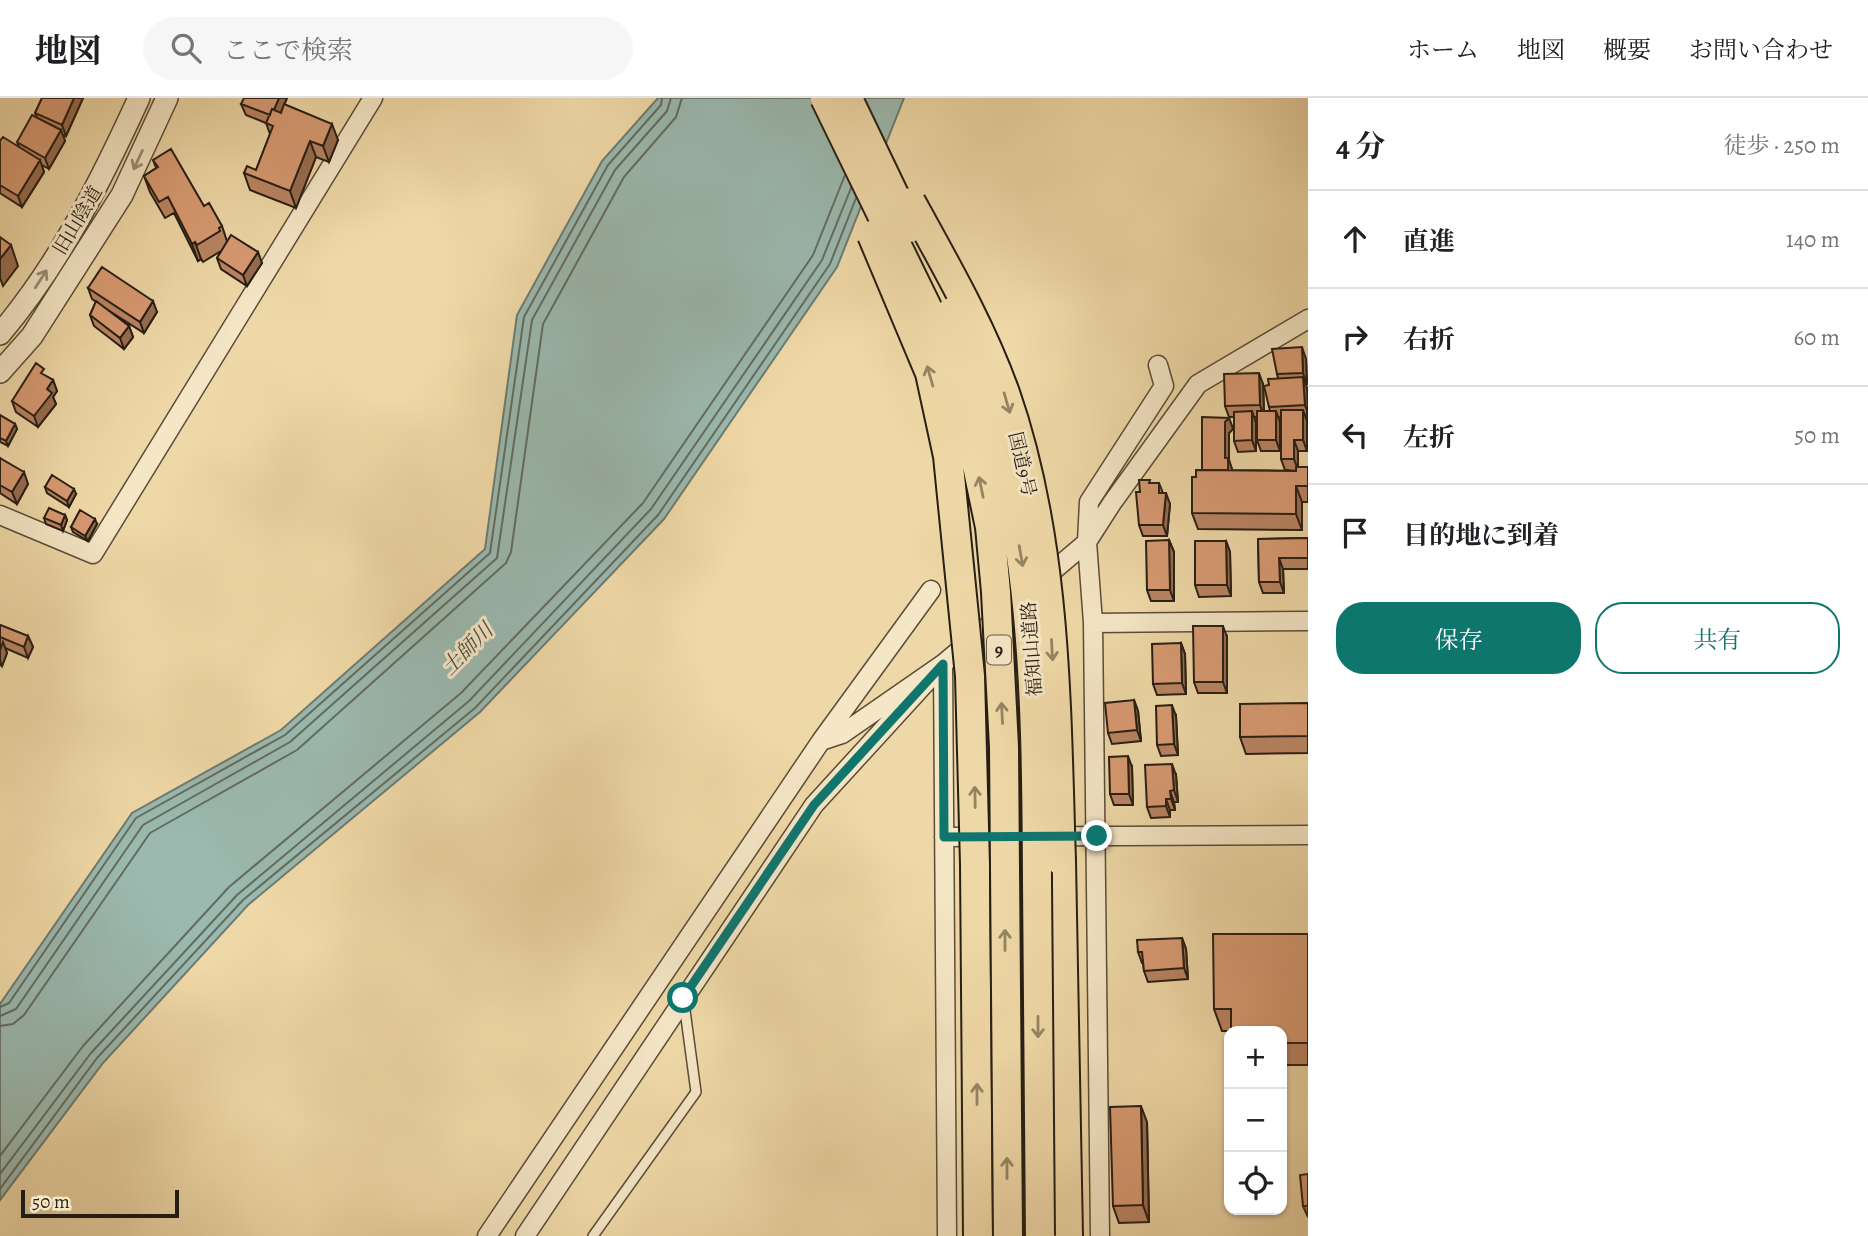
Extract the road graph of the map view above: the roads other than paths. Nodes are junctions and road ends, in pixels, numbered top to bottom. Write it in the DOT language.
graph roads {
  1 [pos="139,98"];
  2 [pos="167,98"];
  3 [pos="373,98"];
  4 [pos="836,100"];
  5 [pos="1308,319"];
  6 [pos="0,334"];
  7 [pos="1158,365"];
  8 [pos="0,372"];
  9 [pos="0,515"];
  10 [pos="1087,542"];
  11 [pos="931,590"];
  12 [pos="1308,621"];
  13 [pos="1093,623"];
  14 [pos="943,664"];
  15 [pos="821,741"];
  16 [pos="1308,835"];
  17 [pos="1097,836"];
  18 [pos="944,837"];
  19 [pos="683,998"];
  20 [pos="487,1236"];
  21 [pos="524,1236"];
  22 [pos="593,1236"];
  23 [pos="947,1236"];
  24 [pos="978,1236"];
  25 [pos="1008,1236"];
  26 [pos="1040,1236"];
  27 [pos="1068,1236"];
  28 [pos="1100,1236"];
  6 -- 1 [label="street, 旧山陰道, one-way"];
  2 -- 8 [label="street, one-way"];
  3 -- 9 [label="street"];
  24 -- 4 [label="highway, 9, one-way, bridge"];
  25 -- 4 [label="highway, 福知山道路 / 9, one-way, bridge"];
  4 -- 26 [label="highway, 福知山道路 / 9, one-way, bridge"];
  4 -- 27 [label="highway, 国道9号, one-way, bridge"];
  5 -- 10 [label="street"];
  7 -- 10 [label="street"];
  10 -- 13 [label="street"];
  10 -- 14 [label="street"];
  11 -- 15 [label="street"];
  12 -- 13 [label="street"];
  13 -- 17 [label="street"];
  14 -- 15 [label="street"];
  14 -- 18 [label="street"];
  14 -- 19 [label="street"];
  15 -- 20 [label="street"];
  16 -- 17 [label="street"];
  17 -- 18 [label="street"];
  17 -- 28 [label="street"];
  18 -- 23 [label="street"];
  19 -- 21 [label="street"];
  19 -- 22 [label="lane"];
}
